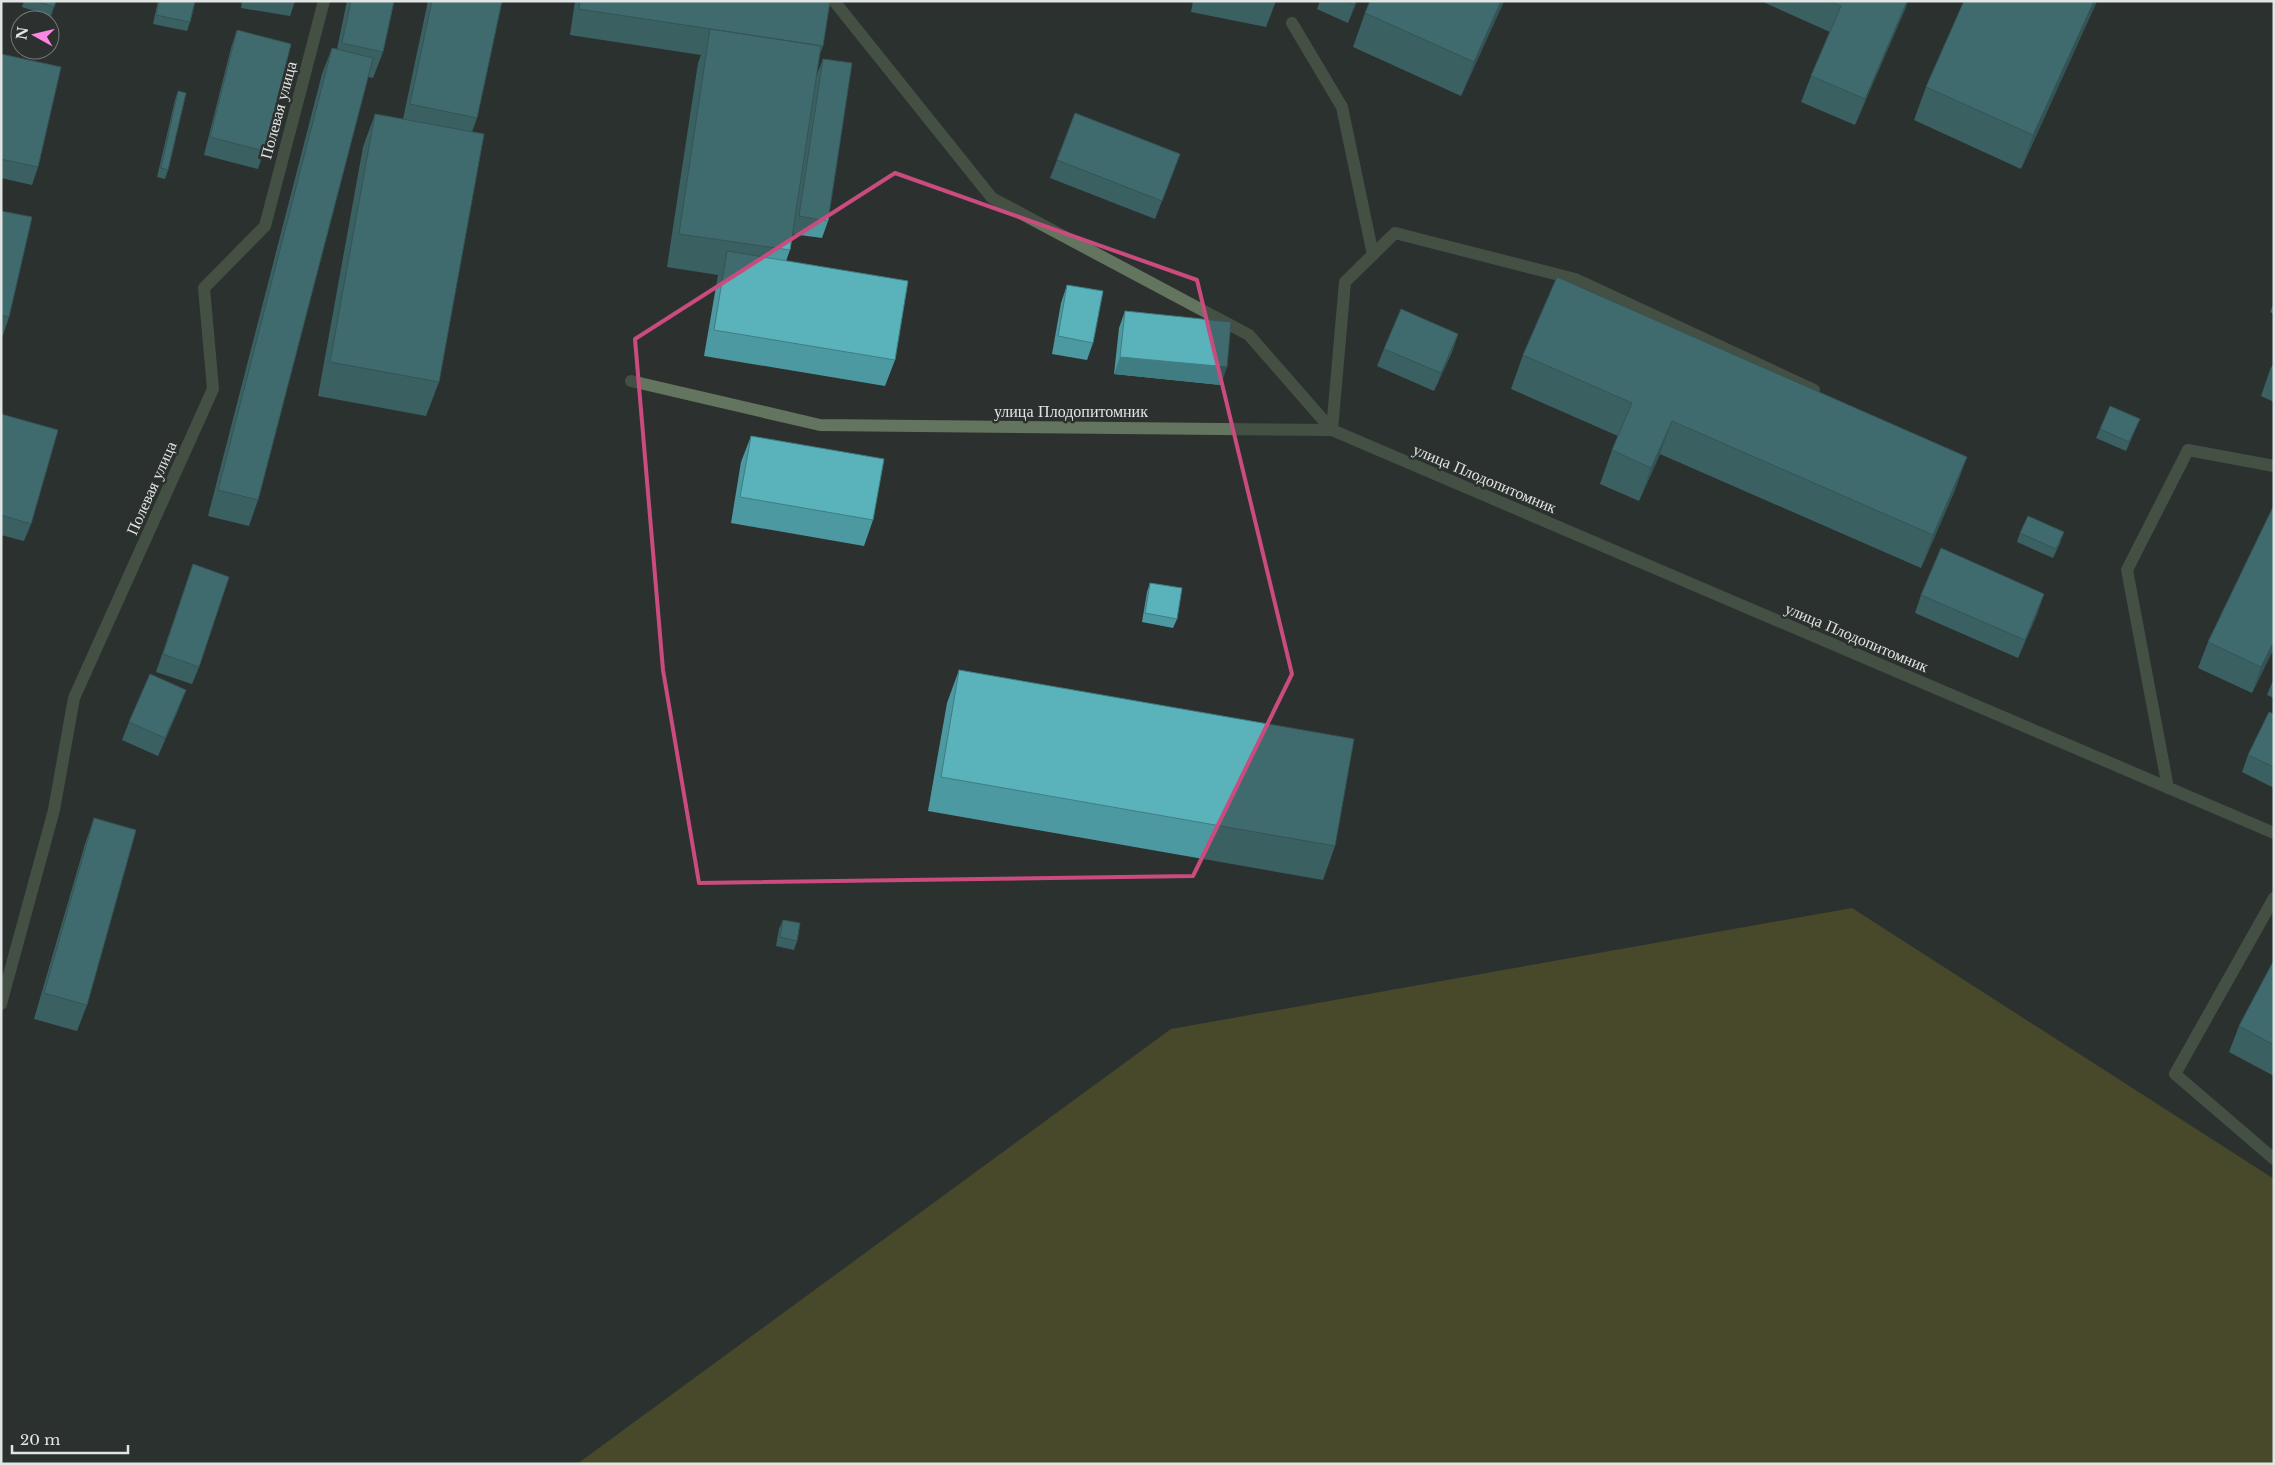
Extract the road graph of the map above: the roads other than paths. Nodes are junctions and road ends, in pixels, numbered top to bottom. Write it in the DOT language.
graph roads {
  1 [pos="324,1"];
  2 [pos="834,1"];
  3 [pos="1292,23"];
  4 [pos="1373,255"];
  5 [pos="631,381"];
  6 [pos="1824,394"];
  7 [pos="1332,430"];
  8 [pos="2274,466"];
  9 [pos="2168,788"];
  10 [pos="2274,833"];
  11 [pos="2274,898"];
  12 [pos="1,1004"];
  13 [pos="2274,1159"];
  1 -- 12 [label="street, Полевая улица"];
  2 -- 7 [label="street"];
  3 -- 4 [label="street"];
  4 -- 6 [label="street"];
  4 -- 7 [label="street"];
  5 -- 7 [label="street, улица Плодопитомник"];
  7 -- 9 [label="street, улица Плодопитомник"];
  8 -- 9 [label="street"];
  9 -- 10 [label="street, улица Плодопитомник"];
  11 -- 13 [label="street"];
}
